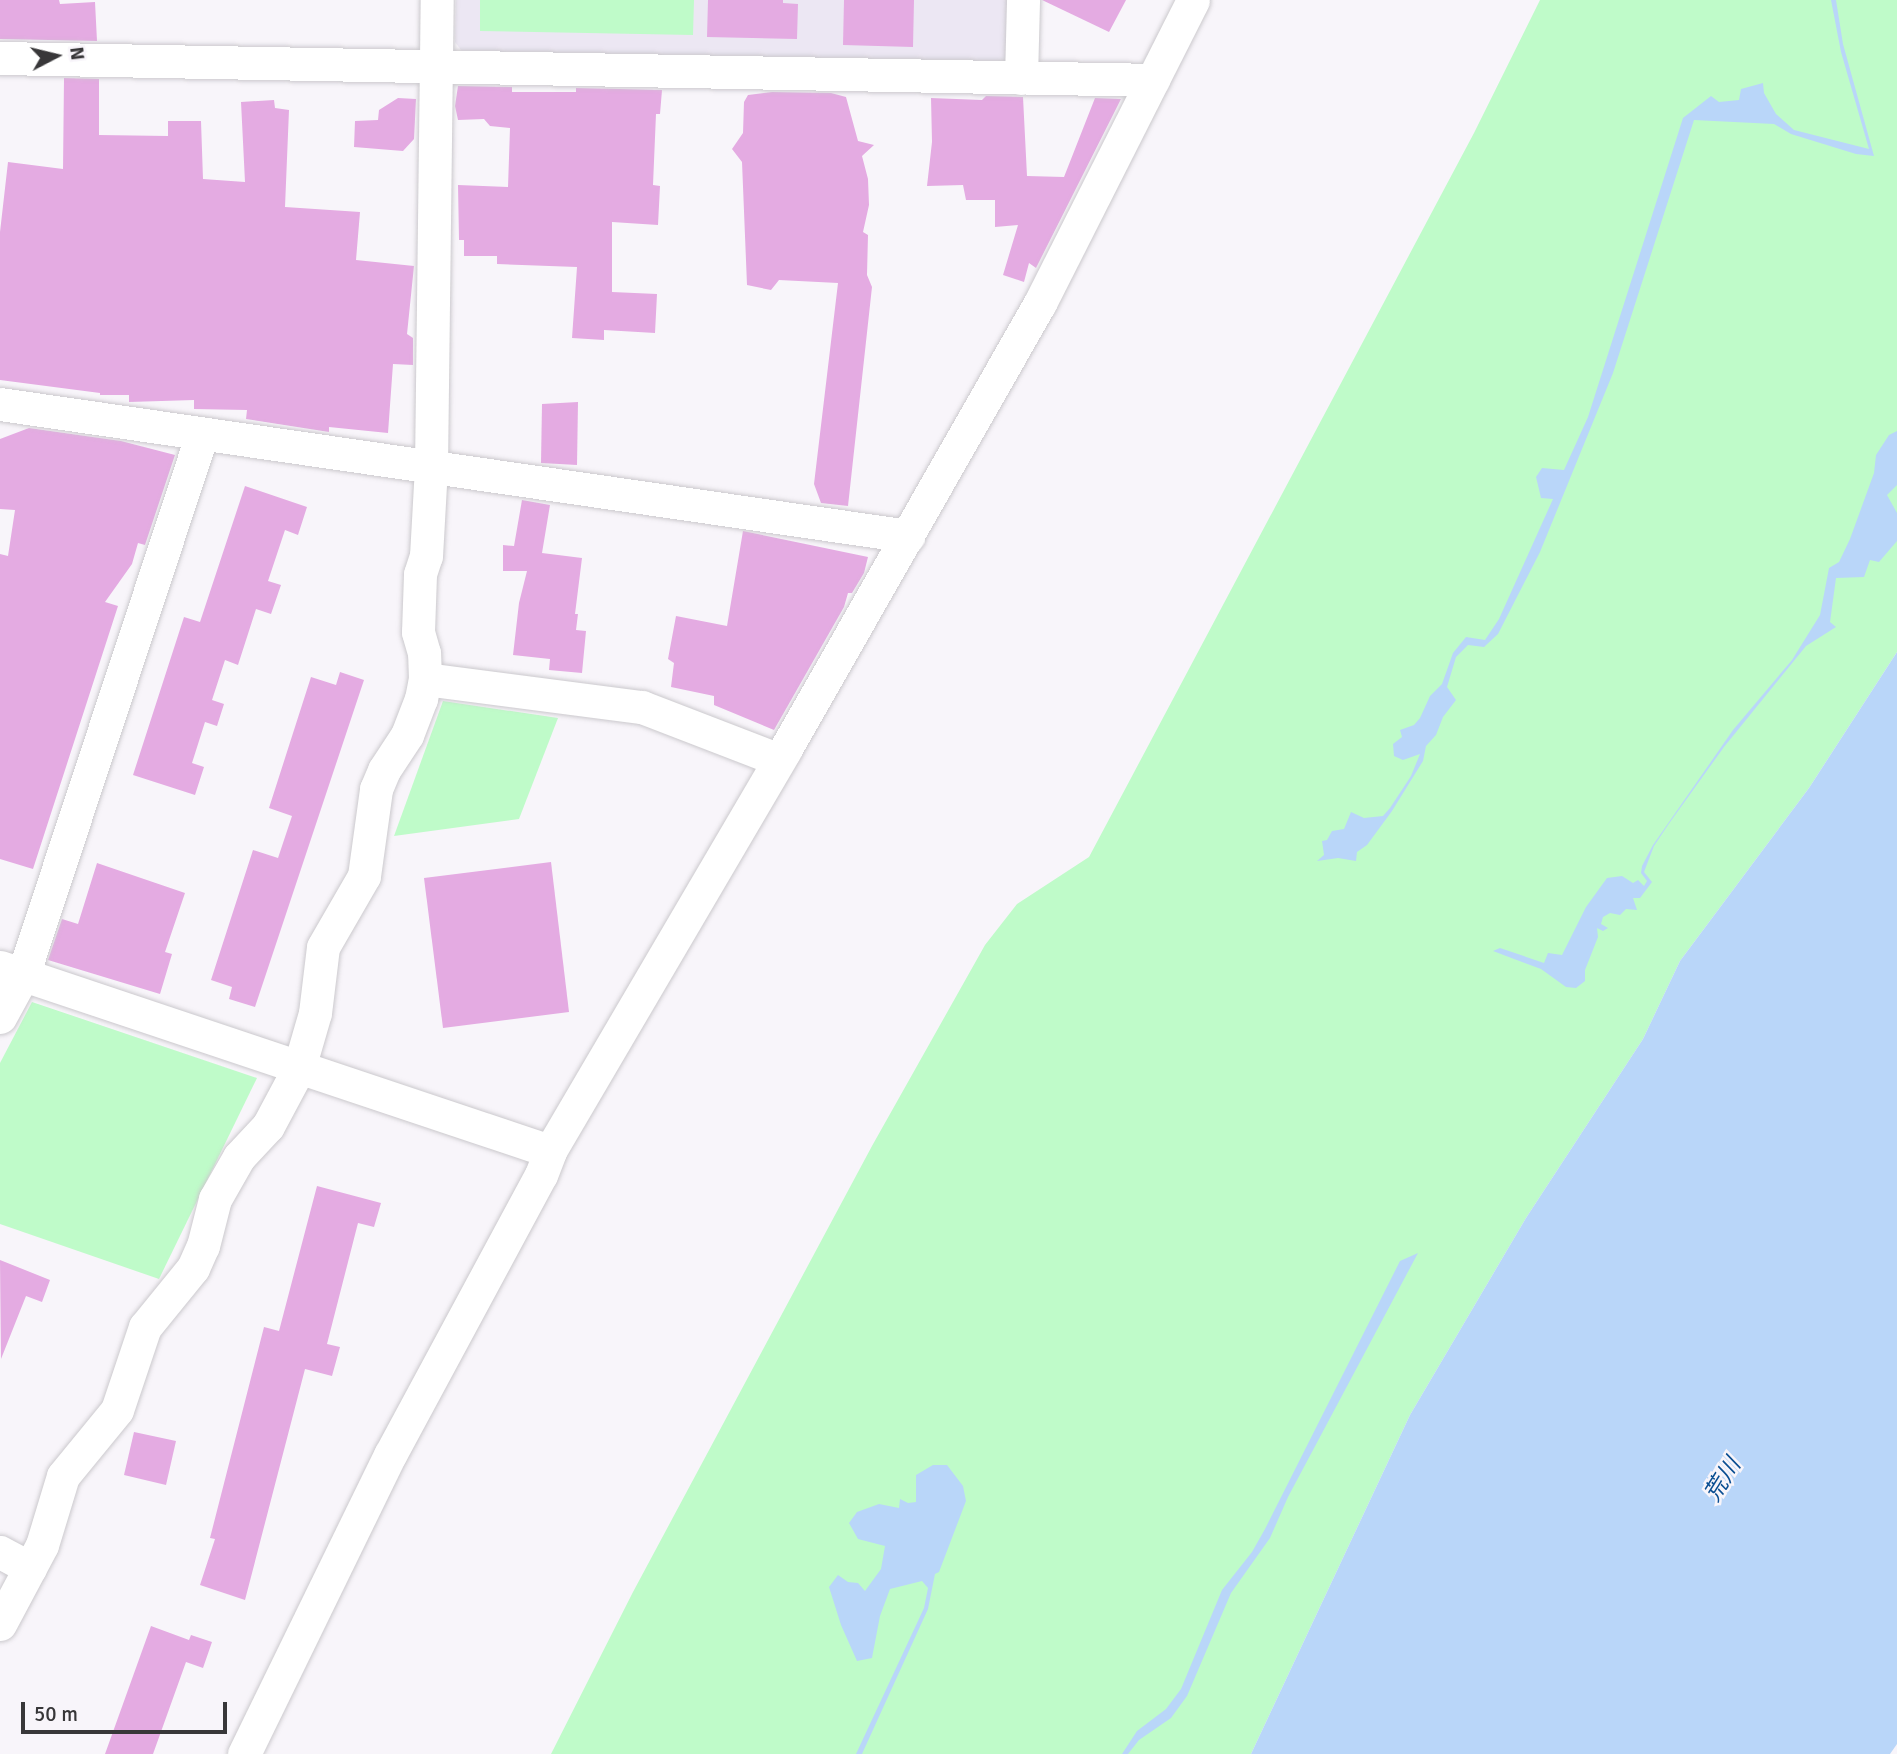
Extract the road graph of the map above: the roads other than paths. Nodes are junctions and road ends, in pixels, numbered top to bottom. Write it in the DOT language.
graph roads {
  1 [pos="437,0"];
  2 [pos="1023,0"];
  3 [pos="1193,0"];
  4 [pos="0,58"];
  5 [pos="436,67"];
  6 [pos="1021,78"];
  7 [pos="1153,80"];
  8 [pos="0,404"];
  9 [pos="202,434"];
  10 [pos="431,467"];
  11 [pos="908,536"];
  12 [pos="425,679"];
  13 [pos="777,759"];
  14 [pos="11,971"];
  15 [pos="0,1017"];
  16 [pos="299,1068"];
  17 [pos="550,1151"];
  18 [pos="0,1552"];
  19 [pos="30,1567"];
  20 [pos="0,1624"];
  21 [pos="244,1754"];
  1 -- 5 [label="street"];
  2 -- 6 [label="street"];
  3 -- 7 [label="street"];
  4 -- 5 [label="street"];
  5 -- 6 [label="street"];
  5 -- 10 [label="street"];
  6 -- 7 [label="street"];
  7 -- 11 [label="street"];
  8 -- 9 [label="street"];
  9 -- 10 [label="street"];
  9 -- 14 [label="street"];
  10 -- 11 [label="street"];
  10 -- 12 [label="street"];
  11 -- 13 [label="street"];
  12 -- 13 [label="street"];
  12 -- 16 [label="street"];
  13 -- 17 [label="street"];
  14 -- 15 [label="street"];
  14 -- 16 [label="street"];
  16 -- 17 [label="street"];
  16 -- 19 [label="street"];
  17 -- 21 [label="street"];
  18 -- 19 [label="street"];
  19 -- 20 [label="street"];
}
